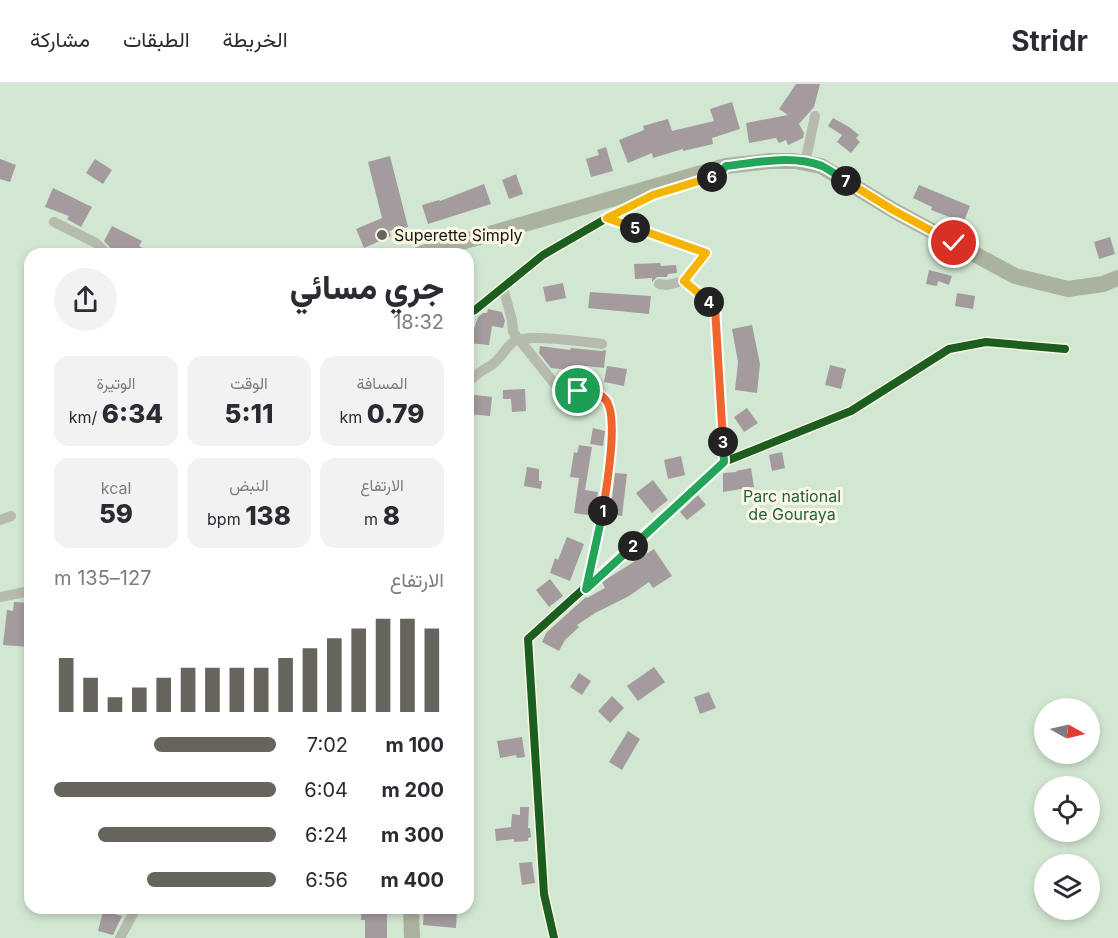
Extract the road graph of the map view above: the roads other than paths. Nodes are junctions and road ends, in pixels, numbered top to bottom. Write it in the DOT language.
graph roads {
  1 [pos="814,116"];
  2 [pos="805,163"];
  3 [pos="726,166"];
  4 [pos="708,179"];
  5 [pos="664,192"];
  6 [pos="607,218"];
  7 [pos="54,222"];
  8 [pos="101,248"];
  9 [pos="441,248"];
  10 [pos="1118,278"];
  11 [pos="684,281"];
  12 [pos="659,284"];
  13 [pos="503,288"];
  14 [pos="474,310"];
  15 [pos="518,340"];
  16 [pos="602,344"];
  17 [pos="1065,349"];
  18 [pos="474,376"];
  19 [pos="724,462"];
  20 [pos="11,516"];
  21 [pos="0,520"];
  22 [pos="586,589"];
  23 [pos="24,592"];
  24 [pos="0,597"];
  25 [pos="132,914"];
  26 [pos="411,914"];
  27 [pos="120,938"];
  28 [pos="412,938"];
  29 [pos="554,938"];
  1 -- 2 [label="street"];
  2 -- 3 [label="main road"];
  2 -- 10 [label="main road"];
  3 -- 4 [label="lane"];
  3 -- 9 [label="main road"];
  5 -- 6 [label="lane"];
  6 -- 11 [label="street"];
  6 -- 13 [label="street"];
  7 -- 8 [label="street"];
  11 -- 12 [label="street"];
  11 -- 19 [label="street"];
  13 -- 14 [label="street"];
  13 -- 15 [label="street"];
  15 -- 16 [label="street"];
  15 -- 18 [label="street"];
  15 -- 22 [label="street"];
  17 -- 19 [label="street"];
  19 -- 22 [label="street"];
  20 -- 21 [label="street"];
  22 -- 29 [label="street"];
  23 -- 24 [label="street"];
  25 -- 27 [label="street"];
  26 -- 28 [label="main road"];
}
